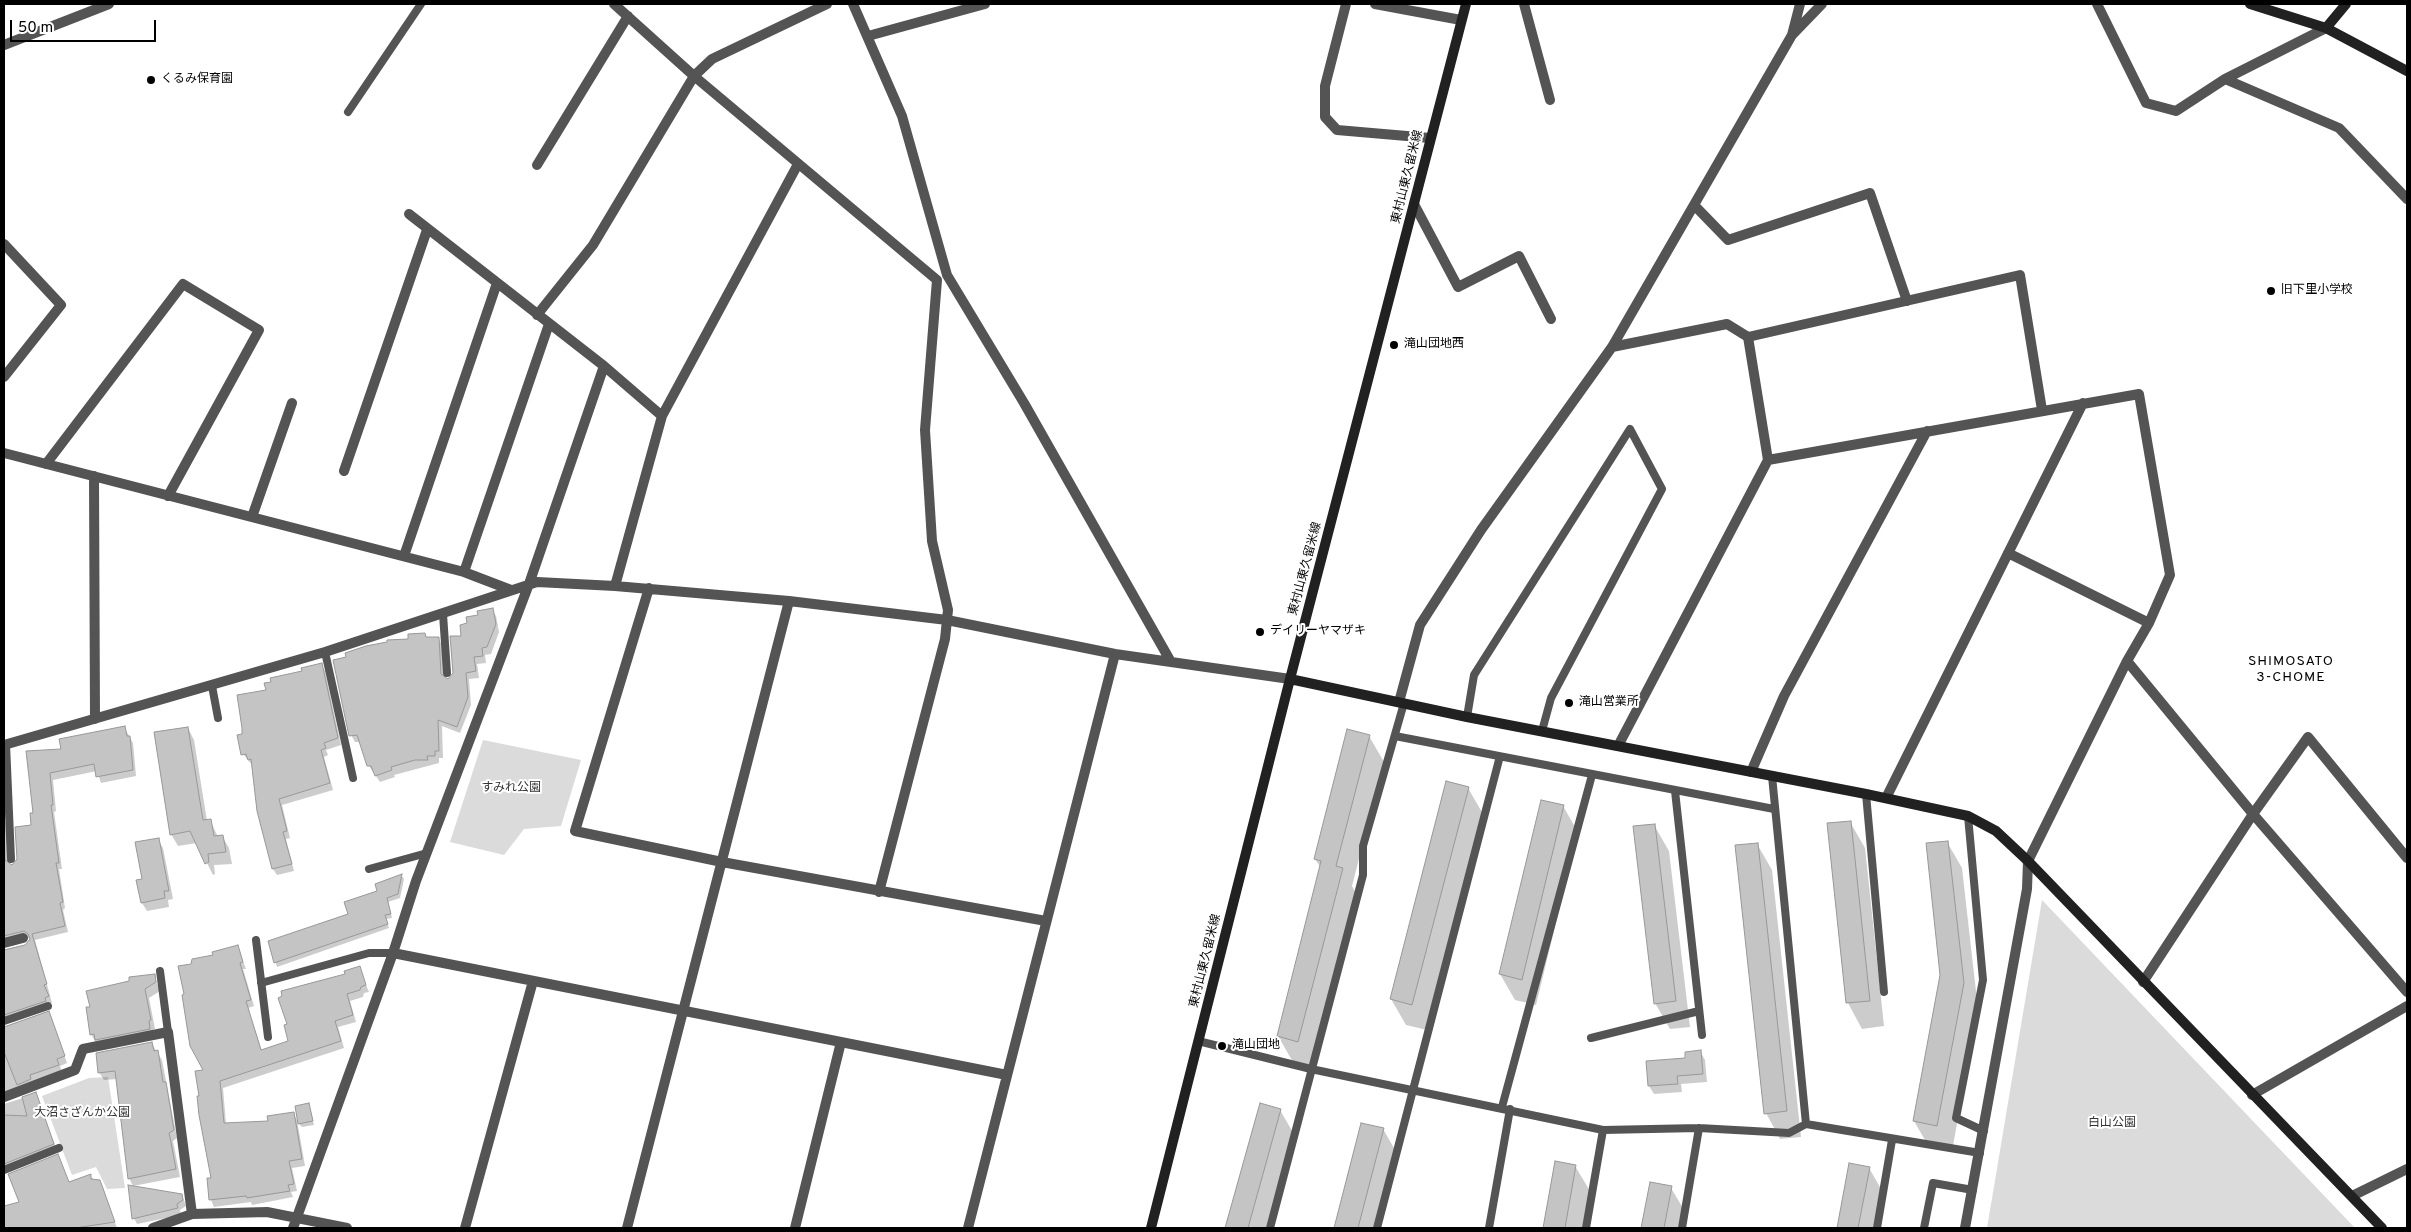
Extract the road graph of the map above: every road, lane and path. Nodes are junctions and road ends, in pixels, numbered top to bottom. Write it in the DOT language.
graph roads {
  1 [pos="109,4"];
  2 [pos="420,4"];
  3 [pos="614,4"];
  4 [pos="827,4"];
  5 [pos="852,4"];
  6 [pos="985,4"];
  7 [pos="1346,4"];
  8 [pos="1375,4"];
  9 [pos="1466,4"];
  10 [pos="1524,4"];
  11 [pos="1800,4"];
  12 [pos="1822,4"];
  13 [pos="2097,4"];
  14 [pos="2250,4"];
  15 [pos="2346,4"];
  16 [pos="628,16"];
  17 [pos="1461,20"];
  18 [pos="2326,28"];
  19 [pos="1792,35"];
  20 [pos="868,36"];
  21 [pos="4,45"];
  22 [pos="2407,71"];
  23 [pos="694,76"];
  24 [pos="2225,79"];
  25 [pos="1550,100"];
  26 [pos="348,112"];
  27 [pos="1430,138"];
  28 [pos="798,164"];
  29 [pos="537,165"];
  30 [pos="2407,199"];
  31 [pos="1414,204"];
  32 [pos="1695,206"];
  33 [pos="409,214"];
  34 [pos="427,230"];
  35 [pos="4,244"];
  36 [pos="947,274"];
  37 [pos="937,280"];
  38 [pos="497,283"];
  39 [pos="1907,300"];
  40 [pos="537,314"];
  41 [pos="1551,319"];
  42 [pos="549,324"];
  43 [pos="1748,337"];
  44 [pos="1612,347"];
  45 [pos="604,366"];
  46 [pos="4,376"];
  47 [pos="292,403"];
  48 [pos="2083,403"];
  49 [pos="2042,410"];
  50 [pos="662,416"];
  51 [pos="1927,431"];
  52 [pos="4,453"];
  53 [pos="1768,460"];
  54 [pos="46,464"];
  55 [pos="344,471"];
  56 [pos="94,476"];
  57 [pos="168,496"];
  58 [pos="252,517"];
  59 [pos="2008,553"];
  60 [pos="404,556"];
  61 [pos="464,572"];
  62 [pos="529,584"];
  63 [pos="615,586"];
  64 [pos="649,588"];
  65 [pos="512,590"];
  66 [pos="789,601"];
  67 [pos="443,614"];
  68 [pos="947,620"];
  69 [pos="2149,623"];
  70 [pos="325,652"];
  71 [pos="1115,654"];
  72 [pos="2127,661"];
  73 [pos="1171,662"];
  74 [pos="447,673"];
  75 [pos="1290,679"];
  76 [pos="212,686"];
  77 [pos="1402,703"];
  78 [pos="1467,717"];
  79 [pos="218,718"];
  80 [pos="95,719"];
  81 [pos="1542,731"];
  82 [pos="1395,736"];
  83 [pos="5,745"];
  84 [pos="1618,746"];
  85 [pos="1500,756"];
  86 [pos="1751,772"];
  87 [pos="1592,775"];
  88 [pos="1772,776"];
  89 [pos="353,778"];
  90 [pos="1675,792"];
  91 [pos="1866,794"];
  92 [pos="1886,798"];
  93 [pos="1774,809"];
  94 [pos="2253,814"];
  95 [pos="1968,816"];
  96 [pos="6,833"];
  97 [pos="426,853"];
  98 [pos="2407,858"];
  99 [pos="11,859"];
  100 [pos="2028,861"];
  101 [pos="722,862"];
  102 [pos="369,869"];
  103 [pos="879,892"];
  104 [pos="1046,921"];
  105 [pos="23,938"];
  106 [pos="256,940"];
  107 [pos="4,943"];
  108 [pos="393,953"];
  109 [pos="160,971"];
  110 [pos="534,981"];
  111 [pos="2142,982"];
  112 [pos="261,983"];
  113 [pos="1884,992"];
  114 [pos="2407,992"];
  115 [pos="48,1006"];
  116 [pos="2407,1006"];
  117 [pos="1699,1011"];
  118 [pos="683,1012"];
  119 [pos="4,1021"];
  120 [pos="168,1032"];
  121 [pos="1702,1035"];
  122 [pos="268,1037"];
  123 [pos="1591,1038"];
  124 [pos="1198,1041"];
  125 [pos="841,1042"];
  126 [pos="1312,1069"];
  127 [pos="1007,1075"];
  128 [pos="1413,1088"];
  129 [pos="2252,1095"];
  130 [pos="4,1098"];
  131 [pos="1506,1108"];
  132 [pos="1806,1124"];
  133 [pos="1699,1128"];
  134 [pos="1603,1130"];
  135 [pos="1984,1130"];
  136 [pos="1892,1140"];
  137 [pos="59,1148"];
  138 [pos="1980,1153"];
  139 [pos="2407,1169"];
  140 [pos="4,1170"];
  141 [pos="1973,1190"];
  142 [pos="2352,1196"];
  143 [pos="192,1214"];
  144 [pos="297,1218"];
  145 [pos="153,1228"];
  146 [pos="293,1228"];
  147 [pos="347,1228"];
  148 [pos="465,1228"];
  149 [pos="627,1228"];
  150 [pos="795,1228"];
  151 [pos="968,1228"];
  152 [pos="1151,1228"];
  153 [pos="1270,1228"];
  154 [pos="1378,1228"];
  155 [pos="1489,1228"];
  156 [pos="1586,1228"];
  157 [pos="1682,1228"];
  158 [pos="1877,1228"];
  159 [pos="1924,1228"];
  160 [pos="1966,1228"];
  161 [pos="2382,1228"];
  1 -- 21 [label="street"];
  2 -- 26 [label="lane"];
  3 -- 16 [label="street"];
  4 -- 23 [label="street"];
  5 -- 20 [label="street"];
  6 -- 20 [label="street"];
  7 -- 27 [label="street"];
  8 -- 17 [label="street"];
  9 -- 17 [label="street, 東村山東久留米線"];
  10 -- 25 [label="street"];
  11 -- 19 [label="street"];
  12 -- 19 [label="street"];
  13 -- 24 [label="street"];
  14 -- 18 [label="street"];
  15 -- 18 [label="street"];
  16 -- 23 [label="street"];
  16 -- 29 [label="street"];
  17 -- 27 [label="street, 東村山東久留米線"];
  18 -- 22 [label="street"];
  18 -- 24 [label="street"];
  19 -- 32 [label="street"];
  20 -- 36 [label="street"];
  23 -- 28 [label="street"];
  23 -- 40 [label="street"];
  24 -- 30 [label="street"];
  27 -- 31 [label="street, 東村山東久留米線"];
  28 -- 37 [label="street"];
  28 -- 50 [label="street"];
  31 -- 41 [label="street"];
  31 -- 75 [label="street, 東村山東久留米線"];
  32 -- 39 [label="street"];
  32 -- 44 [label="street"];
  33 -- 34 [label="street"];
  34 -- 38 [label="street"];
  34 -- 55 [label="street"];
  35 -- 46 [label="street"];
  36 -- 37 [label="street"];
  36 -- 73 [label="street"];
  37 -- 68 [label="street"];
  38 -- 40 [label="street"];
  38 -- 60 [label="street"];
  39 -- 43 [label="street"];
  39 -- 49 [label="street"];
  40 -- 42 [label="street"];
  42 -- 45 [label="street"];
  42 -- 61 [label="street"];
  43 -- 44 [label="street"];
  43 -- 53 [label="street"];
  44 -- 77 [label="street"];
  45 -- 50 [label="street"];
  45 -- 62 [label="street"];
  47 -- 58 [label="street"];
  48 -- 49 [label="street"];
  48 -- 59 [label="street"];
  48 -- 69 [label="street"];
  49 -- 51 [label="street"];
  50 -- 63 [label="street"];
  51 -- 53 [label="street"];
  51 -- 86 [label="street"];
  52 -- 54 [label="street"];
  53 -- 84 [label="street"];
  54 -- 56 [label="street"];
  54 -- 57 [label="street"];
  56 -- 57 [label="street"];
  56 -- 80 [label="street"];
  57 -- 58 [label="street"];
  58 -- 60 [label="street"];
  59 -- 69 [label="street"];
  59 -- 92 [label="street"];
  60 -- 61 [label="street"];
  61 -- 65 [label="street"];
  62 -- 63 [label="street"];
  62 -- 65 [label="street"];
  62 -- 97 [label="street"];
  63 -- 64 [label="street"];
  64 -- 66 [label="street"];
  64 -- 101 [label="street"];
  65 -- 67 [label="street"];
  66 -- 68 [label="street"];
  66 -- 101 [label="street"];
  67 -- 70 [label="street"];
  67 -- 74 [label="lane"];
  68 -- 71 [label="street"];
  68 -- 103 [label="street"];
  69 -- 72 [label="street"];
  70 -- 76 [label="street"];
  70 -- 89 [label="lane"];
  71 -- 73 [label="street"];
  71 -- 104 [label="street"];
  72 -- 94 [label="street"];
  72 -- 100 [label="street"];
  73 -- 75 [label="street"];
  75 -- 77 [label="street"];
  75 -- 124 [label="street, 東村山東久留米線"];
  76 -- 79 [label="lane"];
  76 -- 80 [label="street"];
  77 -- 78 [label="street"];
  77 -- 82 [label="lane"];
  78 -- 81 [label="street"];
  78 -- 81 [label="lane"];
  80 -- 83 [label="street"];
  81 -- 84 [label="street"];
  82 -- 85 [label="lane"];
  82 -- 126 [label="lane"];
  83 -- 96 [label="lane"];
  84 -- 86 [label="street"];
  85 -- 87 [label="lane"];
  85 -- 128 [label="lane"];
  86 -- 88 [label="street"];
  87 -- 90 [label="lane"];
  87 -- 131 [label="lane"];
  88 -- 91 [label="street"];
  88 -- 93 [label="lane"];
  90 -- 93 [label="lane"];
  90 -- 117 [label="lane"];
  91 -- 92 [label="street"];
  91 -- 113 [label="lane"];
  92 -- 95 [label="street"];
  93 -- 132 [label="lane"];
  94 -- 98 [label="street"];
  94 -- 111 [label="street"];
  94 -- 114 [label="street"];
  95 -- 100 [label="street"];
  95 -- 135 [label="lane"];
  96 -- 99 [label="lane"];
  97 -- 102 [label="lane"];
  97 -- 108 [label="street"];
  100 -- 111 [label="street"];
  100 -- 135 [label="street"];
  101 -- 103 [label="street"];
  101 -- 118 [label="street"];
  103 -- 104 [label="street"];
  104 -- 127 [label="street"];
  105 -- 107 [label="street"];
  106 -- 112 [label="lane"];
  108 -- 110 [label="street"];
  108 -- 112 [label="lane"];
  108 -- 144 [label="street"];
  109 -- 120 [label="lane"];
  110 -- 118 [label="street"];
  110 -- 148 [label="street"];
  111 -- 129 [label="street"];
  112 -- 122 [label="lane"];
  115 -- 119 [label="lane"];
  116 -- 129 [label="street"];
  117 -- 121 [label="lane"];
  117 -- 123 [label="lane"];
  118 -- 125 [label="street"];
  118 -- 149 [label="street"];
  120 -- 130 [label="street"];
  120 -- 143 [label="street"];
  124 -- 126 [label="lane"];
  124 -- 152 [label="street, 東村山東久留米線"];
  125 -- 127 [label="street"];
  125 -- 150 [label="street"];
  126 -- 128 [label="lane"];
  126 -- 153 [label="lane"];
  127 -- 151 [label="street"];
  128 -- 131 [label="lane"];
  128 -- 154 [label="lane"];
  129 -- 142 [label="street"];
  131 -- 134 [label="lane"];
  131 -- 155 [label="lane"];
  132 -- 133 [label="lane"];
  132 -- 136 [label="lane"];
  133 -- 134 [label="lane"];
  133 -- 157 [label="lane"];
  134 -- 156 [label="lane"];
  135 -- 138 [label="street"];
  136 -- 138 [label="lane"];
  136 -- 158 [label="lane"];
  137 -- 140 [label="lane"];
  138 -- 141 [label="street"];
  139 -- 142 [label="street"];
  141 -- 159 [label="lane"];
  141 -- 160 [label="street"];
  142 -- 161 [label="street"];
  143 -- 144 [label="street"];
  143 -- 145 [label="street"];
  144 -- 146 [label="street"];
  144 -- 147 [label="street"];
}
